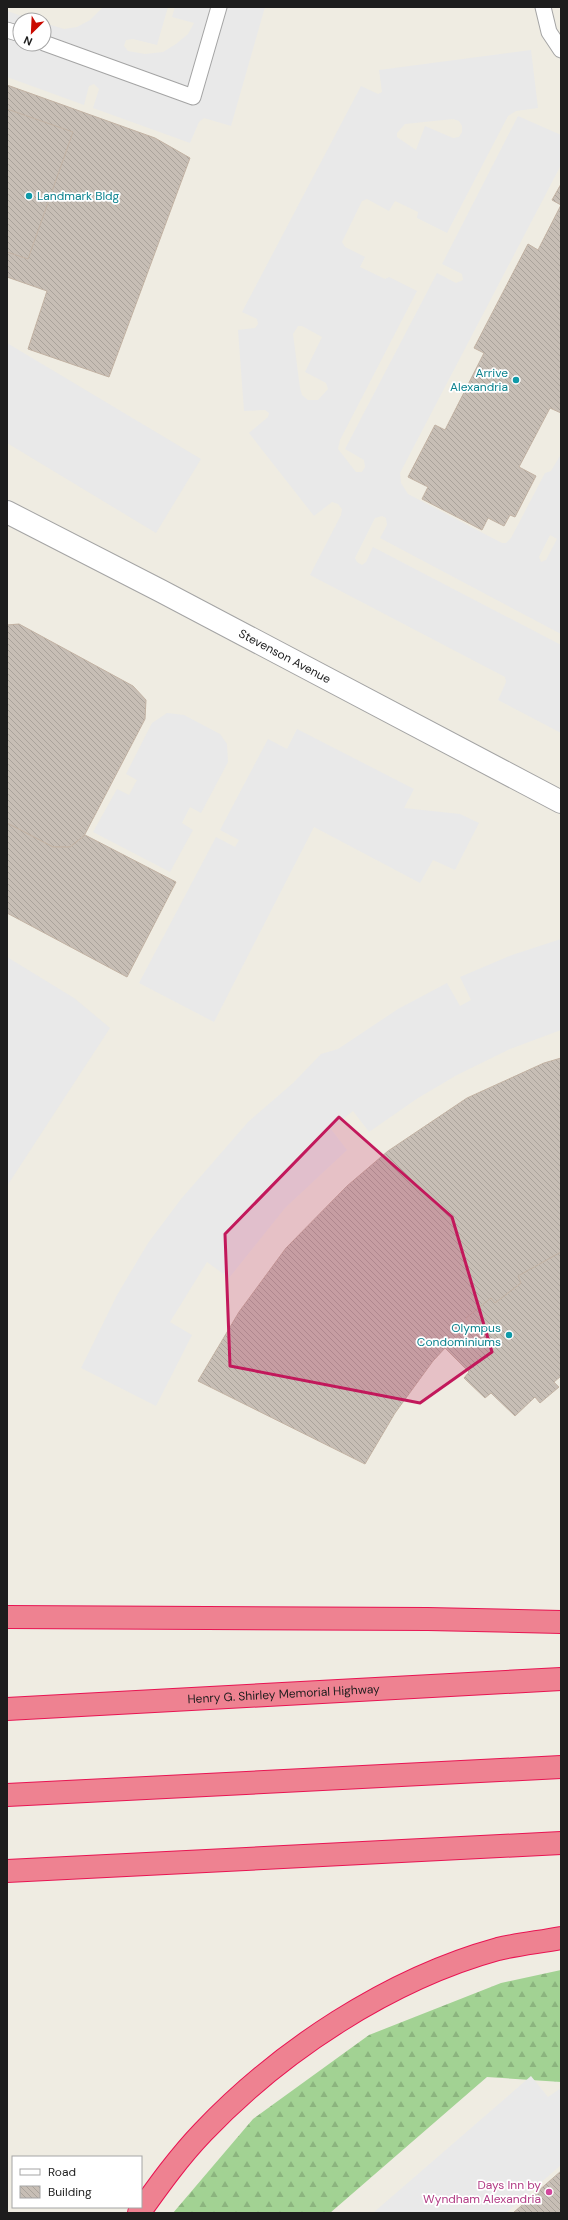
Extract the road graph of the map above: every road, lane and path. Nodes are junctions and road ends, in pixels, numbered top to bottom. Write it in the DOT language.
graph roads {
  1 [pos="219,7"];
  2 [pos="543,7"];
  3 [pos="52,46"];
  4 [pos="561,50"];
  5 [pos="7,512"];
  6 [pos="561,802"];
  7 [pos="7,1617"];
  8 [pos="561,1622"];
  9 [pos="561,1679"];
  10 [pos="7,1709"];
  11 [pos="561,1767"];
  12 [pos="7,1795"];
  13 [pos="561,1843"];
  14 [pos="7,1871"];
  15 [pos="561,1938"];
  16 [pos="139,2213"];
  1 -- 3 [label="lane"];
  2 -- 4 [label="lane"];
  5 -- 6 [label="street, Stevenson Avenue"];
  7 -- 8 [label="highway"];
  9 -- 10 [label="highway, Henry G. Shirley Memorial Highway"];
  11 -- 12 [label="highway"];
  13 -- 14 [label="highway"];
  15 -- 16 [label="highway"];
}
